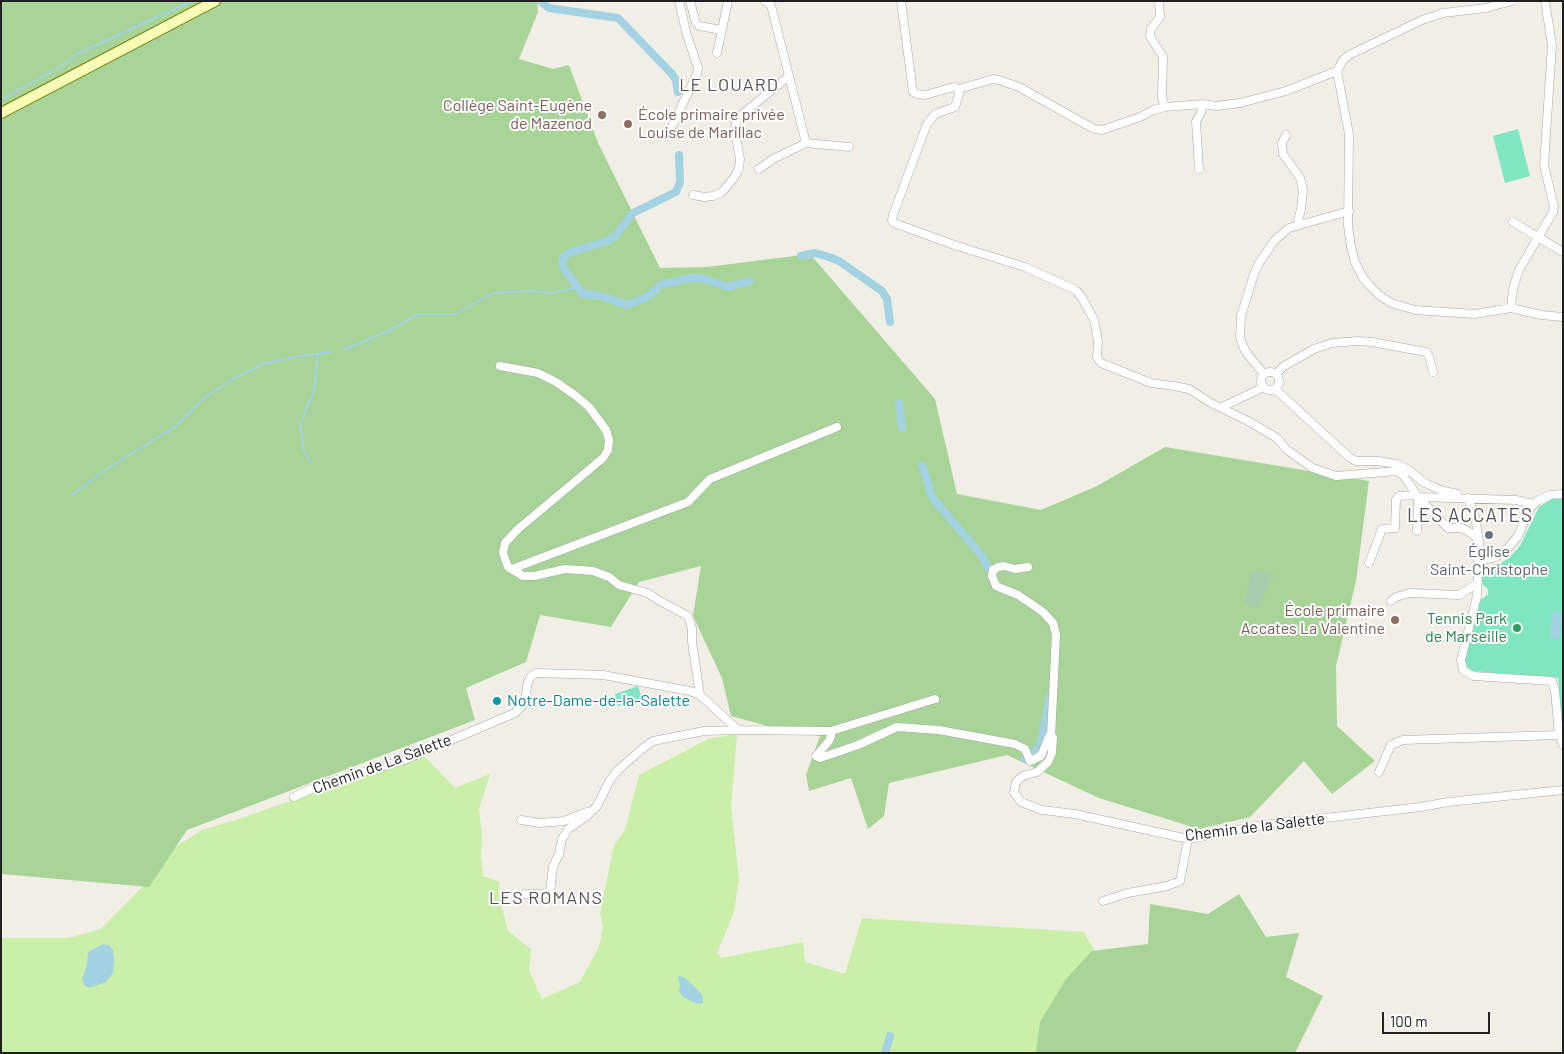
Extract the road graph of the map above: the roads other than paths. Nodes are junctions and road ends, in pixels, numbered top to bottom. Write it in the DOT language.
graph roads {
  1 [pos="679,1"];
  2 [pos="690,1"];
  3 [pos="728,1"];
  4 [pos="765,1"];
  5 [pos="901,1"];
  6 [pos="1159,1"];
  7 [pos="1512,1"];
  8 [pos="1545,1"];
  9 [pos="214,2"];
  10 [pos="722,30"];
  11 [pos="717,53"];
  12 [pos="1338,70"];
  13 [pos="789,76"];
  14 [pos="959,89"];
  15 [pos="1203,104"];
  16 [pos="1166,107"];
  17 [pos="1,113"];
  18 [pos="672,126"];
  19 [pos="1286,135"];
  20 [pos="806,143"];
  21 [pos="849,147"];
  22 [pos="758,169"];
  23 [pos="1200,169"];
  24 [pos="693,195"];
  25 [pos="1349,210"];
  26 [pos="1514,222"];
  27 [pos="1297,225"];
  28 [pos="1539,238"];
  29 [pos="1563,252"];
  30 [pos="1511,308"];
  31 [pos="1563,317"];
  32 [pos="500,366"];
  33 [pos="1433,372"];
  34 [pos="1264,374"];
  35 [pos="1276,374"];
  36 [pos="1264,387"];
  37 [pos="1275,389"];
  38 [pos="1222,407"];
  39 [pos="837,427"];
  40 [pos="1356,461"];
  41 [pos="1358,474"];
  42 [pos="1563,494"];
  43 [pos="1417,496"];
  44 [pos="1466,498"];
  45 [pos="1478,499"];
  46 [pos="1533,504"];
  47 [pos="1475,516"];
  48 [pos="1417,531"];
  49 [pos="1479,541"];
  50 [pos="1478,560"];
  51 [pos="1369,563"];
  52 [pos="1028,567"];
  53 [pos="512,569"];
  54 [pos="1478,583"];
  55 [pos="1391,602"];
  56 [pos="700,694"];
  57 [pos="935,699"];
  58 [pos="738,730"];
  59 [pos="831,731"];
  60 [pos="1559,735"];
  61 [pos="1051,736"];
  62 [pos="1563,746"];
  63 [pos="1379,772"];
  64 [pos="1563,790"];
  65 [pos="294,797"];
  66 [pos="597,806"];
  67 [pos="521,820"];
  68 [pos="1188,839"];
  69 [pos="524,894"];
  70 [pos="1103,901"];
  1 -- 18 [label="street"];
  2 -- 10 [label="street"];
  3 -- 10 [label="street"];
  4 -- 13 [label="street"];
  5 -- 14 [label="street"];
  6 -- 16 [label="street"];
  7 -- 12 [label="street"];
  8 -- 28 [label="street"];
  9 -- 17 [label="main road"];
  10 -- 11 [label="street"];
  12 -- 15 [label="street"];
  12 -- 25 [label="street"];
  13 -- 20 [label="street"];
  13 -- 24 [label="street"];
  14 -- 16 [label="street"];
  14 -- 38 [label="street"];
  15 -- 16 [label="street"];
  15 -- 23 [label="street"];
  19 -- 27 [label="street"];
  20 -- 21 [label="street"];
  20 -- 22 [label="street"];
  25 -- 27 [label="street"];
  25 -- 30 [label="street"];
  26 -- 28 [label="street"];
  27 -- 34 [label="street"];
  28 -- 29 [label="street"];
  28 -- 30 [label="street"];
  30 -- 31 [label="street"];
  32 -- 53 [label="street"];
  33 -- 35 [label="street"];
  34 -- 35 [label="street"];
  34 -- 36 [label="street"];
  35 -- 37 [label="street"];
  36 -- 37 [label="street"];
  36 -- 38 [label="street"];
  37 -- 40 [label="street"];
  38 -- 41 [label="street"];
  39 -- 53 [label="street"];
  40 -- 41 [label="street"];
  40 -- 44 [label="street"];
  41 -- 43 [label="street"];
  42 -- 46 [label="street"];
  43 -- 44 [label="street"];
  43 -- 48 [label="street"];
  43 -- 49 [label="street"];
  43 -- 51 [label="street"];
  44 -- 45 [label="street"];
  44 -- 47 [label="street"];
  45 -- 46 [label="street"];
  45 -- 47 [label="street"];
  46 -- 50 [label="street"];
  47 -- 49 [label="street"];
  49 -- 50 [label="street"];
  50 -- 54 [label="street"];
  52 -- 61 [label="street"];
  53 -- 56 [label="street"];
  54 -- 55 [label="street"];
  54 -- 60 [label="street"];
  56 -- 58 [label="street"];
  56 -- 65 [label="street, Chemin de La Salette"];
  57 -- 59 [label="street"];
  58 -- 59 [label="street"];
  58 -- 66 [label="street"];
  59 -- 61 [label="street"];
  60 -- 62 [label="street"];
  60 -- 63 [label="street"];
  61 -- 68 [label="street, Chemin de la Salette"];
  64 -- 68 [label="street, Chemin de la Salette"];
  66 -- 67 [label="street"];
  66 -- 69 [label="street"];
  68 -- 70 [label="street"];
}
